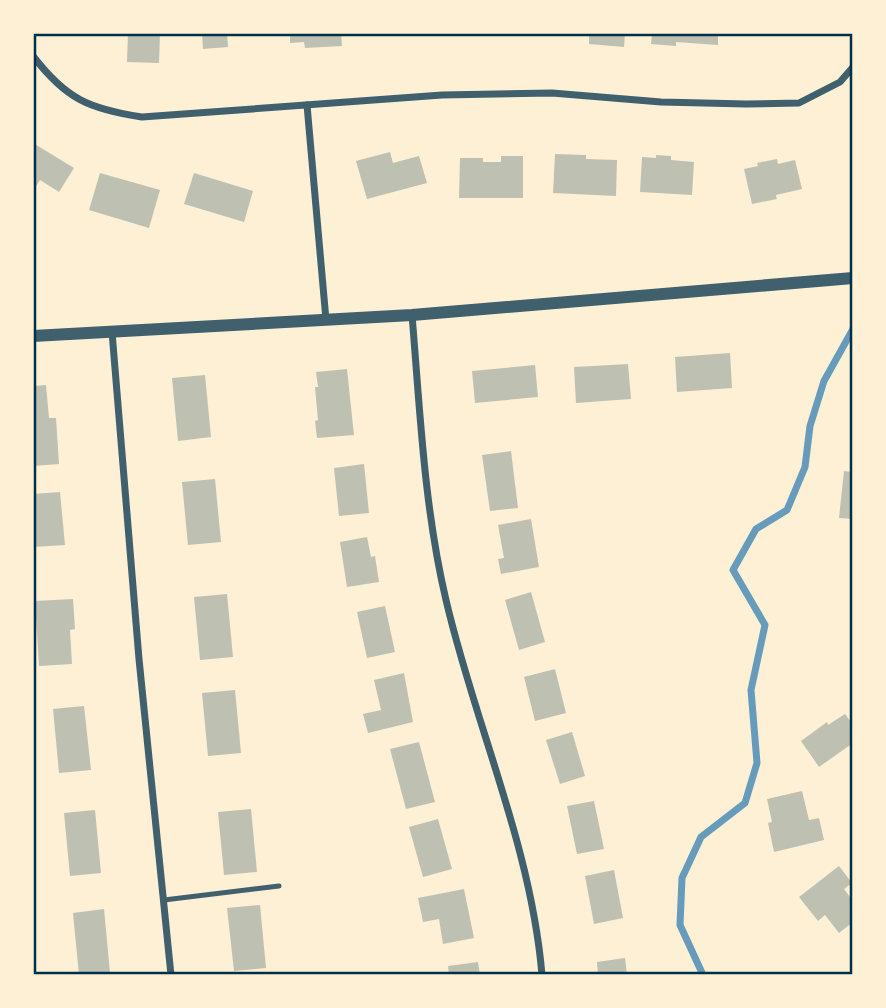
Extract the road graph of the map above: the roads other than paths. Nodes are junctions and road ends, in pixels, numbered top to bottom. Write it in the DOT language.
graph roads {
  1 [pos="33,56"];
  2 [pos="853,67"];
  3 [pos="307,105"];
  4 [pos="853,278"];
  5 [pos="412,316"];
  6 [pos="326,320"];
  7 [pos="112,332"];
  8 [pos="33,336"];
  9 [pos="279,886"];
  10 [pos="164,901"];
  11 [pos="171,975"];
  12 [pos="542,975"];
  1 -- 3 [label="street"];
  2 -- 3 [label="street"];
  3 -- 6 [label="street"];
  4 -- 5 [label="street"];
  5 -- 6 [label="street"];
  5 -- 12 [label="street"];
  6 -- 7 [label="street"];
  7 -- 8 [label="street"];
  7 -- 10 [label="street"];
  9 -- 10 [label="lane"];
  10 -- 11 [label="street"];
}
